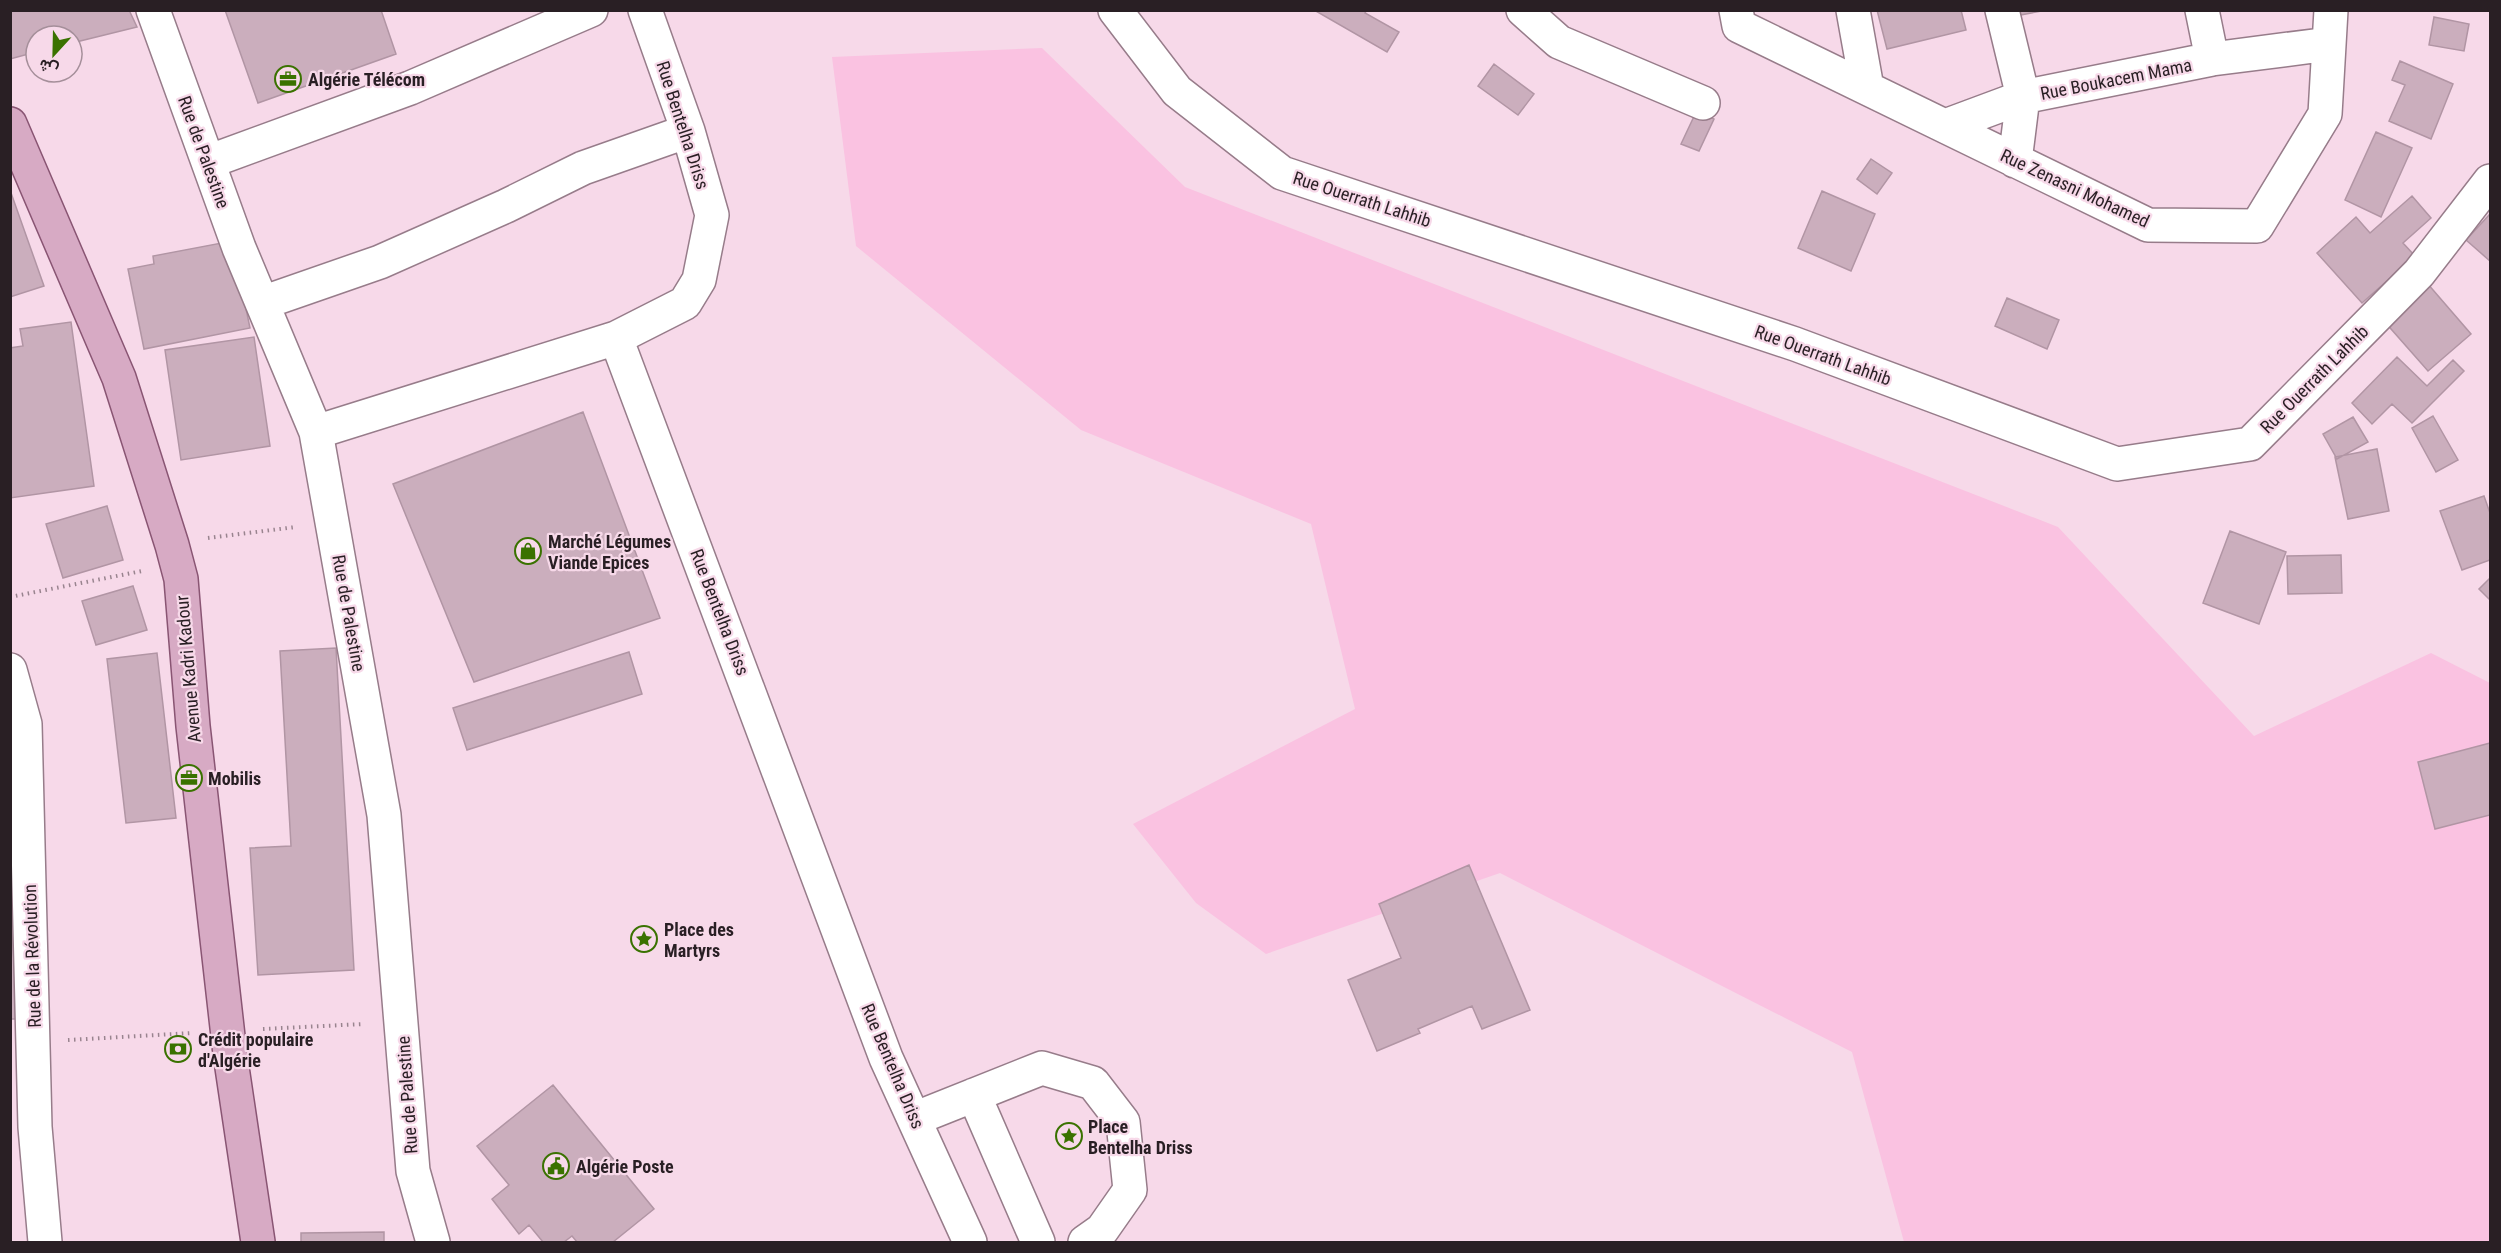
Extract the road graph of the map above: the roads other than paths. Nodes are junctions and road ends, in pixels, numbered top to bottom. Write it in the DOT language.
graph roads {
  1 [pos="153,10"];
  2 [pos="591,10"];
  3 [pos="645,10"];
  4 [pos="1115,10"];
  5 [pos="1523,10"];
  6 [pos="1736,10"];
  7 [pos="1853,10"];
  8 [pos="2002,10"];
  9 [pos="2202,10"];
  10 [pos="2331,10"];
  11 [pos="2329,44"];
  12 [pos="2212,59"];
  13 [pos="1867,88"];
  14 [pos="2023,97"];
  15 [pos="1703,103"];
  16 [pos="10,124"];
  17 [pos="1945,126"];
  18 [pos="688,131"];
  19 [pos="2015,161"];
  20 [pos="208,162"];
  21 [pos="2490,181"];
  22 [pos="262,303"];
  23 [pos="616,338"];
  24 [pos="316,432"];
  25 [pos="10,670"];
  26 [pos="974,1095"];
  27 [pos="914,1119"];
  28 [pos="45,1242"];
  29 [pos="258,1242"];
  30 [pos="433,1242"];
  31 [pos="970,1242"];
  32 [pos="1038,1242"];
  33 [pos="1085,1242"];
  1 -- 20 [label="street, Rue de Palestine"];
  2 -- 20 [label="street"];
  3 -- 18 [label="street, Rue Bentelha Driss"];
  4 -- 21 [label="street, Rue Ouerrath Lahhib"];
  5 -- 15 [label="street"];
  6 -- 13 [label="street, Rue Zenasni Mohamed"];
  7 -- 13 [label="street"];
  8 -- 14 [label="street, Rue Boukacem Mama"];
  9 -- 12 [label="street, Rue Boukacem Mama"];
  10 -- 11 [label="street, Rue Zenasni Mohamed"];
  11 -- 12 [label="street"];
  11 -- 19 [label="street, Rue Zenasni Mohamed"];
  12 -- 14 [label="street, Rue Boukacem Mama"];
  13 -- 17 [label="street, Rue Zenasni Mohamed"];
  14 -- 17 [label="street"];
  14 -- 19 [label="street"];
  16 -- 29 [label="main road, Avenue Kadri Kadour"];
  17 -- 19 [label="street, Rue Zenasni Mohamed"];
  18 -- 22 [label="street"];
  18 -- 23 [label="street, Rue Bentelha Driss"];
  20 -- 22 [label="street, Rue de Palestine"];
  22 -- 24 [label="street, Rue de Palestine"];
  23 -- 24 [label="street"];
  23 -- 27 [label="street, Rue Bentelha Driss"];
  24 -- 30 [label="street, Rue de Palestine"];
  25 -- 28 [label="street, Rue de la Révolution"];
  26 -- 27 [label="street"];
  26 -- 32 [label="street"];
  26 -- 33 [label="street"];
  27 -- 31 [label="street, Rue Bentelha Driss"];
}
